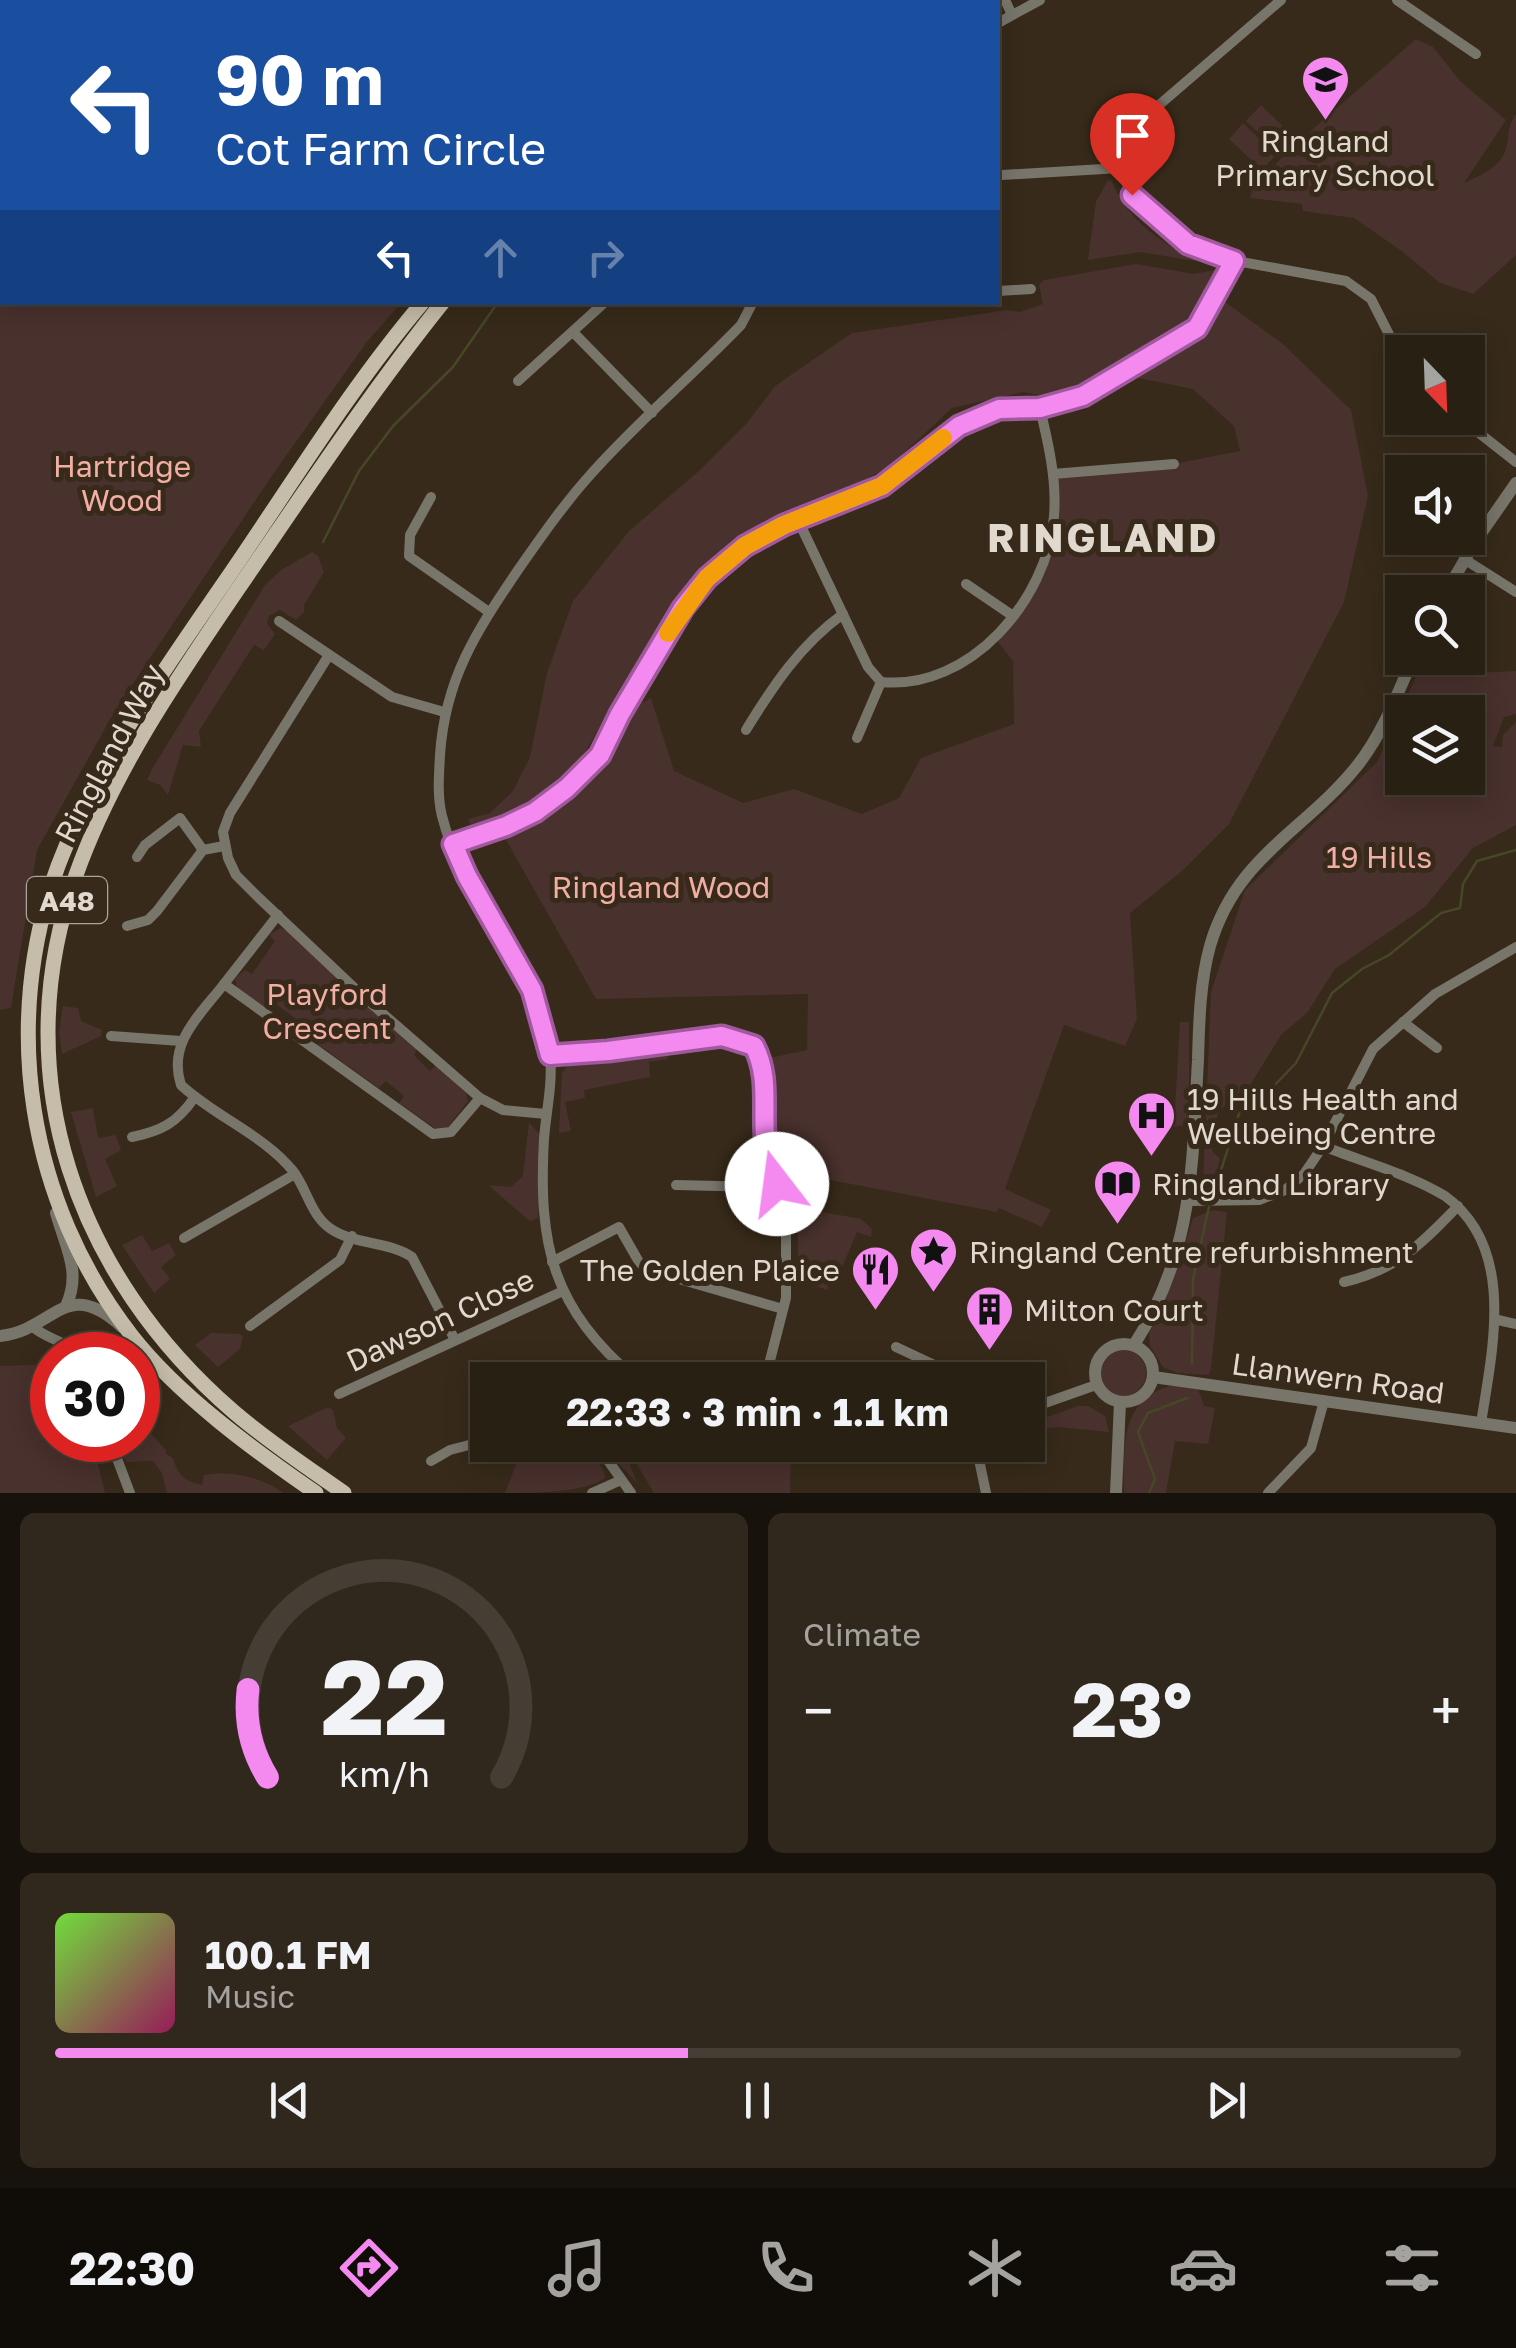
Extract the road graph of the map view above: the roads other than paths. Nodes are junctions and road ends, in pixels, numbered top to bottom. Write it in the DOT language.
graph roads {
  1 [pos="1005,0"];
  2 [pos="1040,0"];
  3 [pos="1281,0"];
  4 [pos="1397,0"];
  5 [pos="1012,15"];
  6 [pos="1000,22"];
  7 [pos="1476,54"];
  8 [pos="1120,168"];
  9 [pos="1002,175"];
  10 [pos="1234,261"];
  11 [pos="1031,289"];
  12 [pos="1000,291"];
  13 [pos="420,305"];
  14 [pos="441,305"];
  15 [pos="602,305"];
  16 [pos="752,305"];
  17 [pos="574,333"];
  18 [pos="1389,335"];
  19 [pos="518,381"];
  20 [pos="1040,408"];
  21 [pos="652,413"];
  22 [pos="1482,435"];
  23 [pos="1516,462"];
  24 [pos="1174,464"];
  25 [pos="1053,474"];
  26 [pos="1516,483"];
  27 [pos="431,498"];
  28 [pos="798,520"];
  29 [pos="1464,560"];
  30 [pos="1456,575"];
  31 [pos="966,584"];
  32 [pos="1516,592"];
  33 [pos="489,612"];
  34 [pos="843,614"];
  35 [pos="1012,616"];
  36 [pos="279,620"];
  37 [pos="329,655"];
  38 [pos="1405,675"];
  39 [pos="881,682"];
  40 [pos="444,712"];
  41 [pos="746,730"];
  42 [pos="857,738"];
  43 [pos="453,844"];
  44 [pos="224,846"];
  45 [pos="203,850"];
  46 [pos="137,857"];
  47 [pos="278,915"];
  48 [pos="127,926"];
  49 [pos="1516,947"];
  50 [pos="224,984"];
  51 [pos="1403,1022"];
  52 [pos="110,1036"];
  53 [pos="181,1040"];
  54 [pos="1437,1048"];
  55 [pos="550,1055"];
  56 [pos="194,1098"];
  57 [pos="480,1098"];
  58 [pos="546,1114"];
  59 [pos="132,1138"];
  60 [pos="1324,1146"];
  61 [pos="44,1165"];
  62 [pos="295,1174"];
  63 [pos="676,1186"];
  64 [pos="1190,1201"];
  65 [pos="1458,1206"];
  66 [pos="786,1210"];
  67 [pos="352,1236"];
  68 [pos="184,1238"];
  69 [pos="552,1262"];
  70 [pos="1344,1282"];
  71 [pos="561,1292"];
  72 [pos="66,1306"];
  73 [pos="783,1310"];
  74 [pos="1498,1320"];
  75 [pos="1516,1324"];
  76 [pos="32,1326"];
  77 [pos="250,1326"];
  78 [pos="39,1332"];
  79 [pos="126,1332"];
  80 [pos="129,1332"];
  81 [pos="0,1336"];
  82 [pos="455,1340"];
  83 [pos="1134,1345"];
  84 [pos="896,1347"];
  85 [pos="615,1362"];
  86 [pos="770,1362"];
  87 [pos="928,1362"];
  88 [pos="160,1364"];
  89 [pos="1153,1376"];
  90 [pos="1096,1385"];
  91 [pos="340,1394"];
  92 [pos="1324,1401"];
  93 [pos="1120,1402"];
  94 [pos="1045,1404"];
  95 [pos="1481,1423"];
  96 [pos="1516,1428"];
  97 [pos="470,1445"];
  98 [pos="431,1461"];
  99 [pos="118,1462"];
  100 [pos="609,1462"];
  101 [pos="980,1462"];
  102 [pos="621,1480"];
  103 [pos="130,1493"];
  104 [pos="316,1493"];
  105 [pos="344,1493"];
  106 [pos="592,1493"];
  107 [pos="631,1493"];
  108 [pos="986,1493"];
  109 [pos="1116,1493"];
  110 [pos="1268,1493"];
  1 -- 5 [label="street"];
  2 -- 5 [label="street"];
  3 -- 8 [label="street"];
  4 -- 7 [label="street"];
  5 -- 6 [label="street"];
  8 -- 9 [label="street"];
  8 -- 10 [label="street"];
  10 -- 18 [label="street"];
  10 -- 20 [label="street"];
  11 -- 12 [label="street"];
  13 -- 61 [label="main road, Ringland Way / A48"];
  14 -- 105 [label="main road, Ringland Way / A48"];
  15 -- 17 [label="street"];
  16 -- 21 [label="street"];
  17 -- 19 [label="street"];
  17 -- 21 [label="street"];
  20 -- 25 [label="street"];
  20 -- 28 [label="street"];
  21 -- 33 [label="street"];
  22 -- 23 [label="street"];
  24 -- 25 [label="street"];
  25 -- 35 [label="street"];
  26 -- 29 [label="street"];
  27 -- 33 [label="street"];
  28 -- 34 [label="street"];
  28 -- 43 [label="street"];
  29 -- 30 [label="street"];
  29 -- 32 [label="street"];
  31 -- 35 [label="street"];
  33 -- 40 [label="street"];
  34 -- 39 [label="street"];
  34 -- 41 [label="street"];
  35 -- 39 [label="street"];
  36 -- 37 [label="street"];
  37 -- 40 [label="street"];
  37 -- 44 [label="street"];
  38 -- 64 [label="street"];
  39 -- 42 [label="street"];
  40 -- 43 [label="street"];
  43 -- 55 [label="street"];
  44 -- 45 [label="street"];
  44 -- 47 [label="street"];
  45 -- 46 [label="street"];
  45 -- 48 [label="street"];
  47 -- 50 [label="street"];
  47 -- 57 [label="street"];
  49 -- 51 [label="street"];
  50 -- 53 [label="street"];
  50 -- 57 [label="street"];
  51 -- 54 [label="street"];
  51 -- 60 [label="street"];
  52 -- 53 [label="street"];
  53 -- 56 [label="street"];
  55 -- 58 [label="street"];
  55 -- 63 [label="street"];
  56 -- 59 [label="street"];
  56 -- 62 [label="street"];
  57 -- 58 [label="street"];
  58 -- 69 [label="street"];
  60 -- 64 [label="street"];
  60 -- 65 [label="street"];
  61 -- 72 [label="street"];
  61 -- 80 [label="main road, Ringland Way / A48"];
  62 -- 67 [label="street"];
  62 -- 68 [label="street"];
  64 -- 83 [label="street"];
  65 -- 70 [label="street"];
  65 -- 74 [label="street"];
  66 -- 73 [label="street"];
  67 -- 77 [label="street"];
  67 -- 82 [label="street"];
  69 -- 71 [label="street"];
  69 -- 73 [label="street"];
  71 -- 82 [label="street, Dawson Close"];
  71 -- 85 [label="street"];
  72 -- 76 [label="street"];
  72 -- 79 [label="street"];
  73 -- 86 [label="street"];
  74 -- 75 [label="street"];
  74 -- 95 [label="street"];
  76 -- 78 [label="street"];
  76 -- 81 [label="street"];
  82 -- 91 [label="street, Dawson Close"];
  83 -- 89 [label="street"];
  83 -- 90 [label="street"];
  84 -- 87 [label="street"];
  88 -- 104 [label="main road, Ringland Way / A48"];
  89 -- 92 [label="street, Llanwern Road"];
  89 -- 93 [label="street"];
  90 -- 93 [label="street"];
  90 -- 94 [label="street"];
  92 -- 95 [label="street, Llanwern Road"];
  92 -- 110 [label="street"];
  93 -- 109 [label="street"];
  95 -- 96 [label="street, Llanwern Road"];
  97 -- 98 [label="street"];
  99 -- 103 [label="street"];
  100 -- 102 [label="street"];
  101 -- 108 [label="street"];
  102 -- 106 [label="street"];
  102 -- 107 [label="street"];
}
